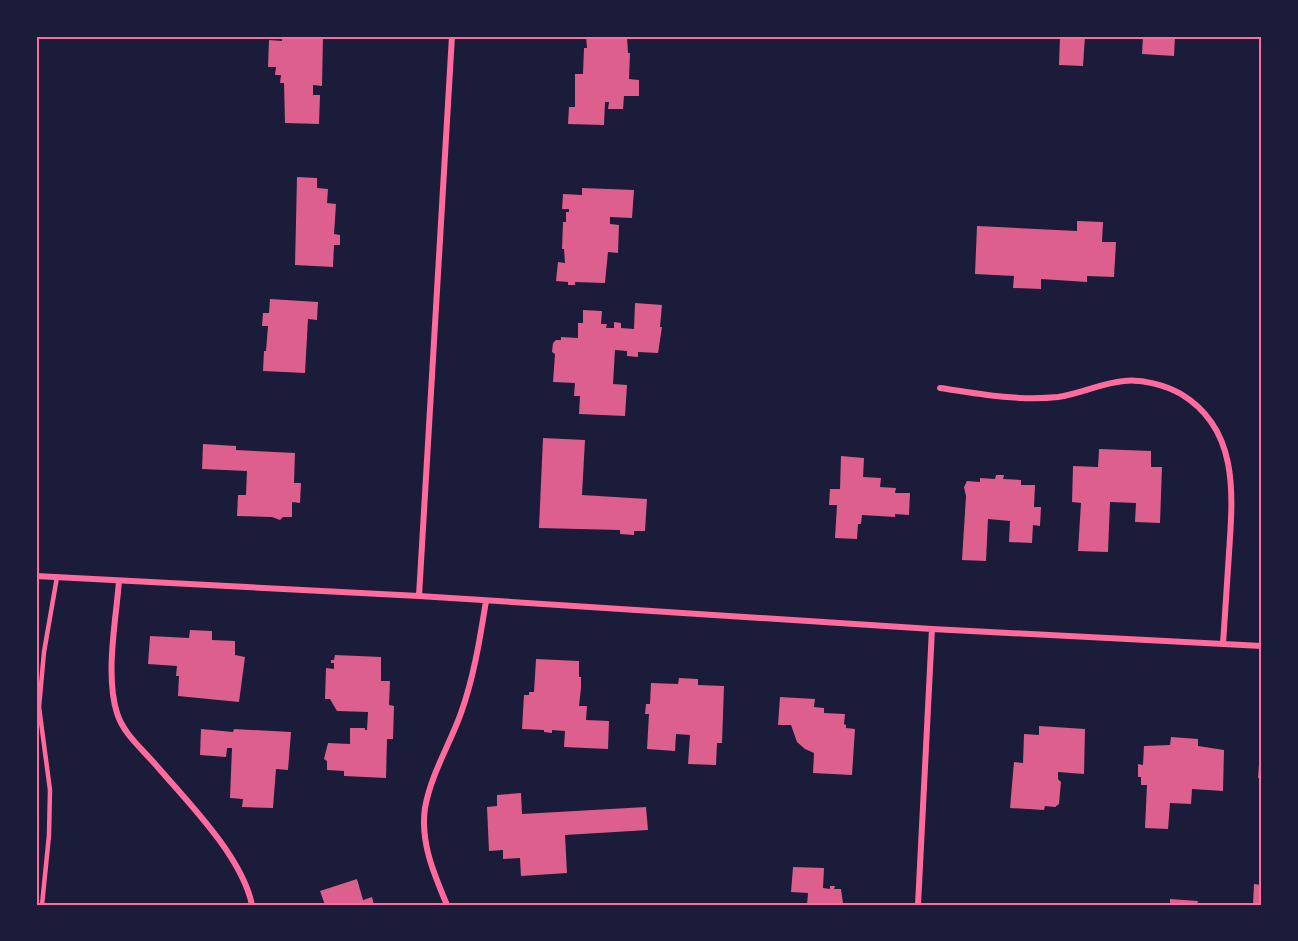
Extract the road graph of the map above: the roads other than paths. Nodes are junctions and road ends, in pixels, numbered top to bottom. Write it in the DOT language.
graph roads {
  1 [pos="452,36"];
  2 [pos="940,388"];
  3 [pos="36,576"];
  4 [pos="57,577"];
  5 [pos="119,581"];
  6 [pos="419,596"];
  7 [pos="486,601"];
  8 [pos="932,629"];
  9 [pos="1223,644"];
  10 [pos="1262,646"];
  11 [pos="42,905"];
  12 [pos="252,905"];
  13 [pos="447,905"];
  14 [pos="918,905"];
  1 -- 6 [label="street"];
  2 -- 9 [label="street"];
  3 -- 4 [label="street"];
  4 -- 5 [label="street"];
  4 -- 11 [label="lane"];
  5 -- 6 [label="street"];
  5 -- 12 [label="street"];
  6 -- 7 [label="street"];
  7 -- 8 [label="street"];
  7 -- 13 [label="street"];
  8 -- 9 [label="street"];
  8 -- 14 [label="street"];
  9 -- 10 [label="street"];
}
